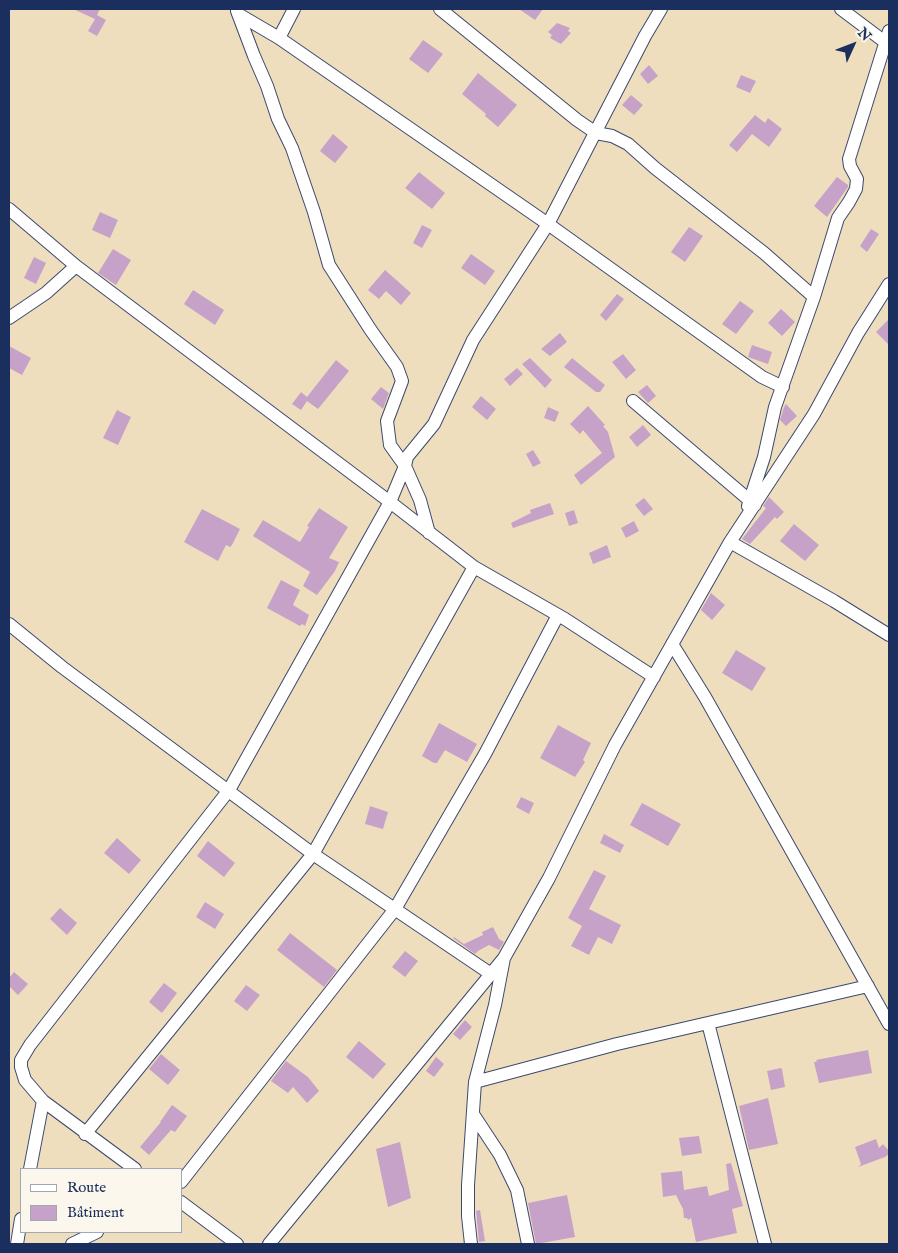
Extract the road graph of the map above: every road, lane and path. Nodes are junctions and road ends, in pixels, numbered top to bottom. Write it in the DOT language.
graph roads {
  1 [pos="294,9"];
  2 [pos="440,9"];
  3 [pos="661,9"];
  4 [pos="841,9"];
  5 [pos="237,11"];
  6 [pos="279,38"];
  7 [pos="888,39"];
  8 [pos="596,133"];
  9 [pos="9,209"];
  10 [pos="548,224"];
  11 [pos="76,266"];
  12 [pos="889,284"];
  13 [pos="814,297"];
  14 [pos="9,318"];
  15 [pos="783,387"];
  16 [pos="633,401"];
  17 [pos="405,466"];
  18 [pos="390,502"];
  19 [pos="752,503"];
  20 [pos="429,533"];
  21 [pos="730,542"];
  22 [pos="474,568"];
  23 [pos="558,615"];
  24 [pos="9,624"];
  25 [pos="889,635"];
  26 [pos="672,644"];
  27 [pos="654,677"];
  28 [pos="228,790"];
  29 [pos="313,854"];
  30 [pos="394,909"];
  31 [pos="504,958"];
  32 [pos="491,974"];
  33 [pos="868,986"];
  34 [pos="708,1022"];
  35 [pos="889,1024"];
  36 [pos="475,1082"];
  37 [pos="43,1102"];
  38 [pos="473,1114"];
  39 [pos="85,1134"];
  40 [pos="30,1168"];
  41 [pos="134,1168"];
  42 [pos="182,1181"];
  43 [pos="182,1203"];
  44 [pos="20,1225"];
  45 [pos="95,1233"];
  46 [pos="17,1244"];
  47 [pos="72,1244"];
  48 [pos="237,1244"];
  49 [pos="269,1244"];
  50 [pos="471,1244"];
  51 [pos="528,1244"];
  52 [pos="764,1244"];
  1 -- 6 [label="street"];
  2 -- 8 [label="street"];
  3 -- 8 [label="street"];
  4 -- 7 [label="street"];
  5 -- 6 [label="street"];
  5 -- 17 [label="street"];
  6 -- 10 [label="street"];
  7 -- 13 [label="street"];
  8 -- 10 [label="street"];
  8 -- 13 [label="street"];
  9 -- 11 [label="street"];
  10 -- 15 [label="street"];
  10 -- 17 [label="street"];
  11 -- 14 [label="street"];
  11 -- 18 [label="street"];
  12 -- 19 [label="street"];
  13 -- 15 [label="street"];
  15 -- 19 [label="street"];
  16 -- 19 [label="street"];
  17 -- 18 [label="street"];
  17 -- 20 [label="street"];
  18 -- 20 [label="street"];
  18 -- 28 [label="street"];
  19 -- 21 [label="street"];
  20 -- 22 [label="street"];
  21 -- 25 [label="street"];
  21 -- 26 [label="street"];
  22 -- 23 [label="street"];
  22 -- 29 [label="street"];
  23 -- 27 [label="street"];
  23 -- 30 [label="street"];
  24 -- 28 [label="street"];
  26 -- 27 [label="street"];
  26 -- 33 [label="street"];
  27 -- 31 [label="street"];
  28 -- 29 [label="street"];
  28 -- 37 [label="street"];
  29 -- 30 [label="street"];
  29 -- 39 [label="street"];
  30 -- 32 [label="street"];
  30 -- 42 [label="street"];
  31 -- 32 [label="street"];
  31 -- 36 [label="street"];
  32 -- 49 [label="street"];
  33 -- 34 [label="street"];
  33 -- 35 [label="street"];
  34 -- 36 [label="street"];
  34 -- 52 [label="street"];
  36 -- 38 [label="street"];
  37 -- 39 [label="street"];
  37 -- 40 [label="street"];
  38 -- 50 [label="street"];
  38 -- 51 [label="street"];
  39 -- 41 [label="street"];
  43 -- 48 [label="street"];
  44 -- 46 [label="street"];
  45 -- 47 [label="street"];
}
